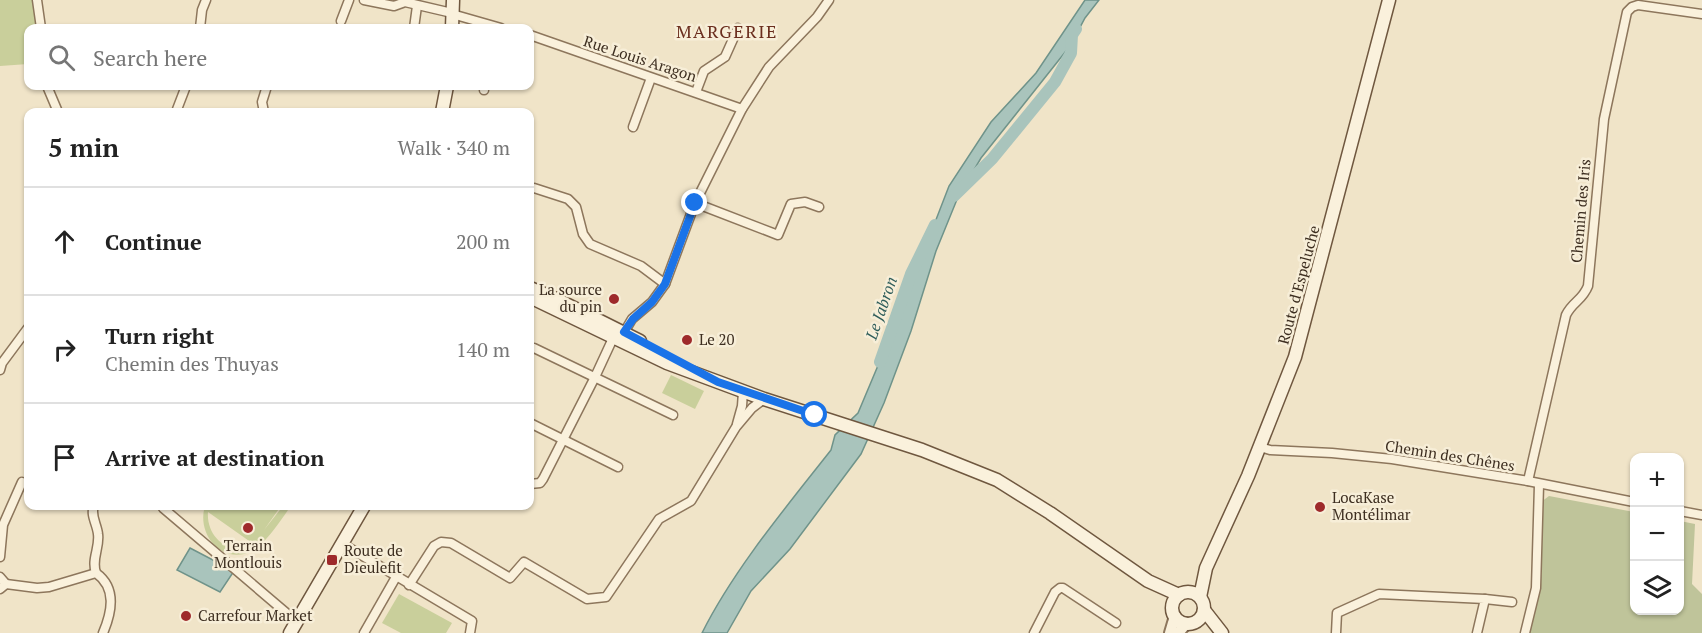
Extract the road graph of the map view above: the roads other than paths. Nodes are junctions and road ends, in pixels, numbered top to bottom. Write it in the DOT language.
graph roads {
  1 [pos="37,0"];
  2 [pos="206,0"];
  3 [pos="350,0"];
  4 [pos="364,0"];
  5 [pos="829,0"];
  6 [pos="1389,0"];
  7 [pos="415,4"];
  8 [pos="453,9"];
  9 [pos="1702,14"];
  10 [pos="341,21"];
  11 [pos="40,24"];
  12 [pos="200,24"];
  13 [pos="414,24"];
  14 [pos="452,24"];
  15 [pos="483,24"];
  16 [pos="738,28"];
  17 [pos="534,36"];
  18 [pos="651,78"];
  19 [pos="48,90"];
  20 [pos="184,90"];
  21 [pos="266,90"];
  22 [pos="448,90"];
  23 [pos="696,92"];
  24 [pos="56,108"];
  25 [pos="178,108"];
  26 [pos="263,108"];
  27 [pos="445,108"];
  28 [pos="742,109"];
  29 [pos="633,127"];
  30 [pos="534,188"];
  31 [pos="695,203"];
  32 [pos="819,207"];
  33 [pos="665,284"];
  34 [pos="534,290"];
  35 [pos="534,299"];
  36 [pos="24,333"];
  37 [pos="619,334"];
  38 [pos="534,348"];
  39 [pos="0,370"];
  40 [pos="595,377"];
  41 [pos="742,392"];
  42 [pos="764,399"];
  43 [pos="673,415"];
  44 [pos="534,425"];
  45 [pos="736,427"];
  46 [pos="563,439"];
  47 [pos="1260,447"];
  48 [pos="618,467"];
  49 [pos="1528,481"];
  50 [pos="22,482"];
  51 [pos="534,484"];
  52 [pos="1539,485"];
  53 [pos="1630,501"];
  54 [pos="92,510"];
  55 [pos="165,510"];
  56 [pos="364,510"];
  57 [pos="1684,512"];
  58 [pos="1702,514"];
  59 [pos="344,544"];
  60 [pos="0,557"];
  61 [pos="96,573"];
  62 [pos="396,577"];
  63 [pos="1148,581"];
  64 [pos="2,583"];
  65 [pos="409,585"];
  66 [pos="1189,594"];
  67 [pos="1485,599"];
  68 [pos="1512,603"];
  69 [pos="1204,610"];
  70 [pos="1174,612"];
  71 [pos="1116,623"];
  72 [pos="1191,623"];
  73 [pos="293,628"];
  74 [pos="103,633"];
  75 [pos="364,633"];
  76 [pos="470,633"];
  77 [pos="1034,633"];
  78 [pos="1170,633"];
  79 [pos="1178,633"];
  80 [pos="1221,633"];
  81 [pos="1336,633"];
  82 [pos="1477,633"];
  83 [pos="1525,633"];
  1 -- 11 [label="street"];
  2 -- 12 [label="street"];
  3 -- 10 [label="street"];
  4 -- 7 [label="street"];
  5 -- 28 [label="street"];
  6 -- 47 [label="main road, Route d'Espeluche"];
  7 -- 8 [label="street"];
  7 -- 13 [label="street"];
  8 -- 14 [label="main road"];
  8 -- 15 [label="street"];
  9 -- 49 [label="street, Chemin des Iris"];
  16 -- 23 [label="street"];
  17 -- 18 [label="street, Rue Louis Aragon"];
  18 -- 23 [label="street, Rue Louis Aragon"];
  18 -- 29 [label="street"];
  19 -- 24 [label="street"];
  20 -- 25 [label="street"];
  21 -- 26 [label="street"];
  22 -- 27 [label="main road"];
  23 -- 28 [label="street, Rue Louis Aragon"];
  28 -- 31 [label="street"];
  30 -- 33 [label="street"];
  31 -- 32 [label="street"];
  31 -- 33 [label="street"];
  33 -- 37 [label="street"];
  34 -- 37 [label="main road"];
  35 -- 37 [label="main road"];
  36 -- 39 [label="street"];
  37 -- 40 [label="street"];
  37 -- 41 [label="main road"];
  38 -- 40 [label="street"];
  40 -- 43 [label="street"];
  40 -- 46 [label="street"];
  41 -- 42 [label="main road"];
  41 -- 45 [label="street"];
  42 -- 45 [label="street"];
  42 -- 63 [label="main road"];
  44 -- 46 [label="street"];
  45 -- 65 [label="street"];
  46 -- 48 [label="street"];
  46 -- 51 [label="street"];
  47 -- 49 [label="street, Chemin des Chênes"];
  47 -- 66 [label="main road, Route d'Espeluche"];
  49 -- 52 [label="street, Chemin des Chênes"];
  50 -- 60 [label="street"];
  52 -- 53 [label="street, Chemin des Chênes"];
  52 -- 83 [label="street"];
  54 -- 61 [label="street"];
  55 -- 73 [label="street"];
  56 -- 59 [label="main road"];
  57 -- 58 [label="street"];
  59 -- 62 [label="street"];
  59 -- 73 [label="main road"];
  61 -- 64 [label="street"];
  61 -- 74 [label="street"];
  62 -- 65 [label="street"];
  62 -- 75 [label="street"];
  63 -- 66 [label="main road"];
  63 -- 70 [label="main road"];
  65 -- 76 [label="street"];
  66 -- 69 [label="main road"];
  66 -- 70 [label="main road"];
  67 -- 68 [label="street"];
  67 -- 81 [label="street"];
  67 -- 82 [label="street"];
  69 -- 72 [label="main road"];
  69 -- 80 [label="main road"];
  70 -- 72 [label="main road"];
  70 -- 78 [label="street"];
  71 -- 77 [label="street"];
  72 -- 79 [label="street"];
  72 -- 80 [label="main road"];
}
